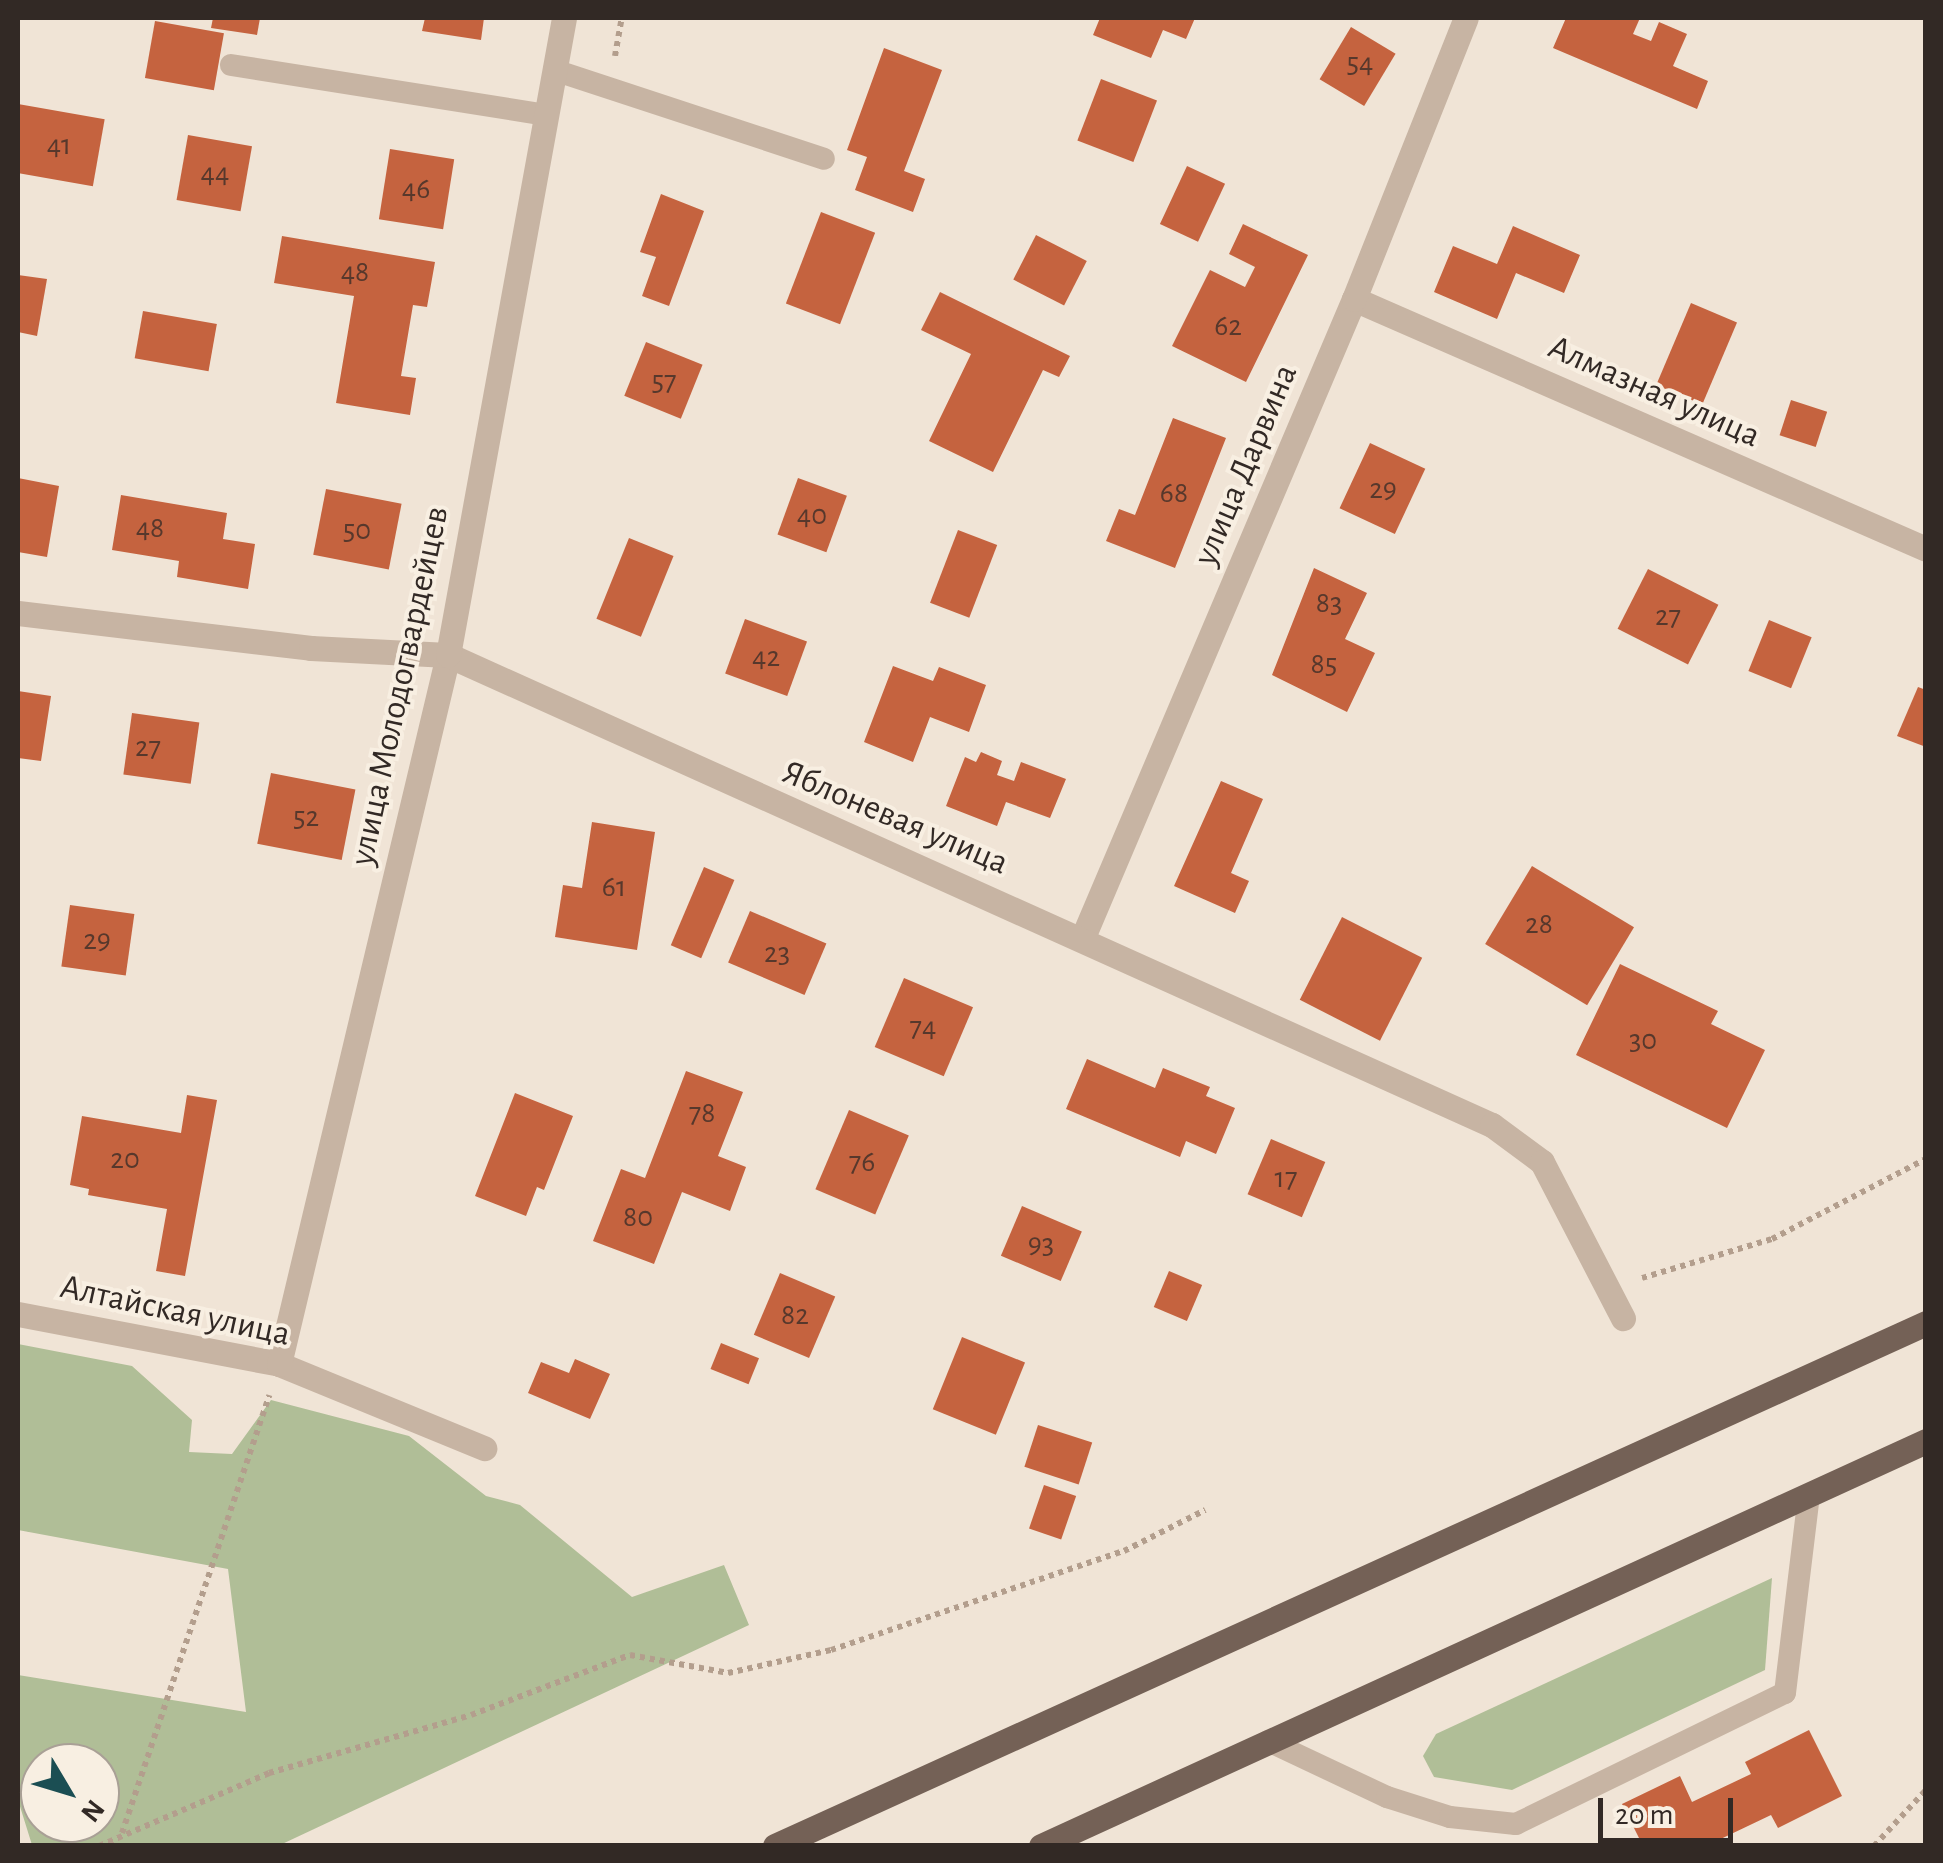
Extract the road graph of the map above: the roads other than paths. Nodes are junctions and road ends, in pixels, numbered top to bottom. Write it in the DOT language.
graph roads {
  1 [pos="564,18"];
  2 [pos="1466,18"];
  3 [pos="231,65"];
  4 [pos="554,70"];
  5 [pos="547,115"];
  6 [pos="824,159"];
  7 [pos="1354,299"];
  8 [pos="1926,548"];
  9 [pos="18,613"];
  10 [pos="448,655"];
  11 [pos="1084,937"];
  12 [pos="18,1314"];
  13 [pos="1623,1318"];
  14 [pos="1926,1322"];
  15 [pos="279,1364"];
  16 [pos="1926,1441"];
  17 [pos="484,1448"];
  18 [pos="1808,1494"];
  19 [pos="1268,1741"];
  20 [pos="775,1846"];
  21 [pos="1041,1846"];
  1 -- 4 [label="street, улица Молодогвардейцев"];
  2 -- 7 [label="street, улица Дарвина"];
  3 -- 5 [label="lane"];
  4 -- 5 [label="street, улица Молодогвардейцев"];
  4 -- 6 [label="lane"];
  5 -- 10 [label="street, улица Молодогвардейцев"];
  7 -- 8 [label="street, Алмазная улица"];
  7 -- 11 [label="street, улица Дарвина"];
  9 -- 10 [label="street, Яблоневая улица"];
  10 -- 11 [label="street, Яблоневая улица"];
  10 -- 15 [label="street, улица Молодогвардейцев"];
  11 -- 13 [label="street, Яблоневая улица"];
  12 -- 15 [label="street, Алтайская улица"];
  14 -- 20 [label="main road"];
  15 -- 17 [label="street, Алтайская улица"];
  16 -- 18 [label="main road"];
  18 -- 19 [label="main road"];
  18 -- 19 [label="lane"];
  19 -- 21 [label="main road"];
}
